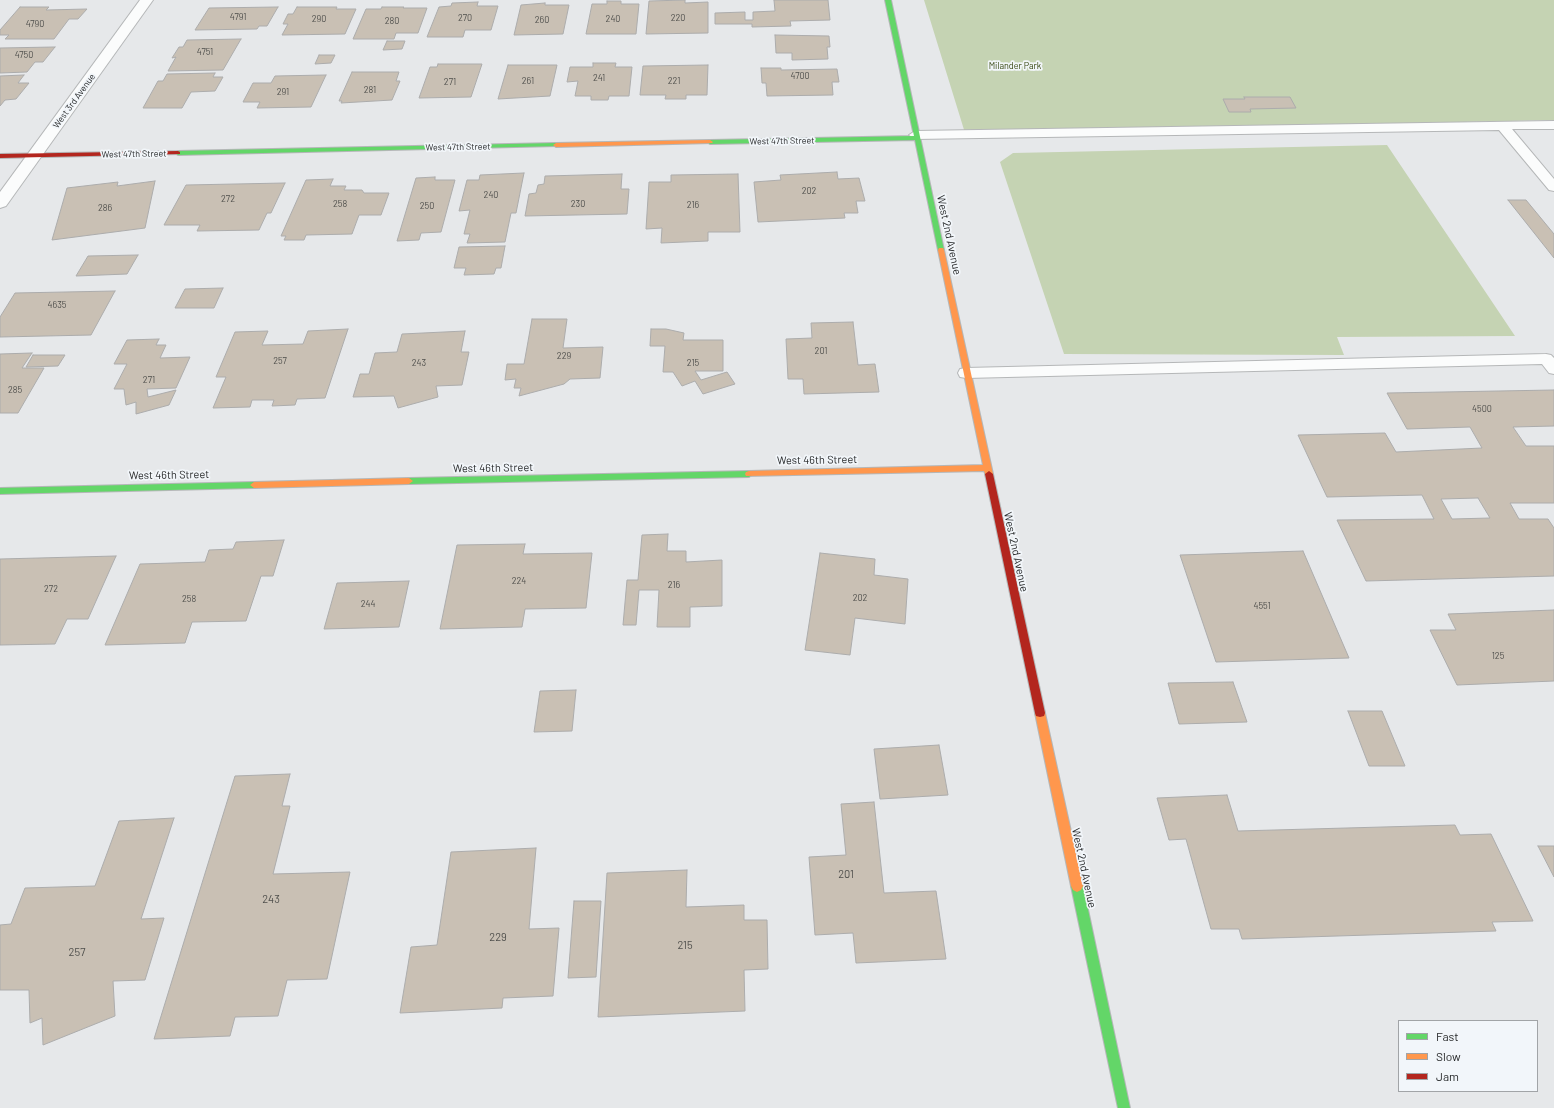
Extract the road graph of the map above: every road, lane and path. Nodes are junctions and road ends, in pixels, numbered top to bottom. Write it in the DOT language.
graph roads {
  1 [pos="147,0"];
  2 [pos="888,0"];
  3 [pos="1554,125"];
  4 [pos="1503,126"];
  5 [pos="916,137"];
  6 [pos="0,156"];
  7 [pos="35,156"];
  8 [pos="1554,187"];
  9 [pos="0,203"];
  10 [pos="1550,364"];
  11 [pos="966,373"];
  12 [pos="986,468"];
  13 [pos="0,491"];
  14 [pos="1124,1108"];
  1 -- 7 [label="street, West 3rd Avenue"];
  2 -- 5 [label="street, West 2nd Avenue"];
  3 -- 4 [label="lane"];
  4 -- 5 [label="lane"];
  4 -- 8 [label="lane"];
  5 -- 7 [label="street, West 47th Street"];
  5 -- 11 [label="street, West 2nd Avenue"];
  6 -- 7 [label="street, West 47th Street"];
  7 -- 9 [label="street, West 3rd Avenue"];
  10 -- 11 [label="lane"];
  11 -- 12 [label="street, West 2nd Avenue"];
  12 -- 13 [label="street, West 46th Street"];
  12 -- 14 [label="street, West 2nd Avenue"];
}
